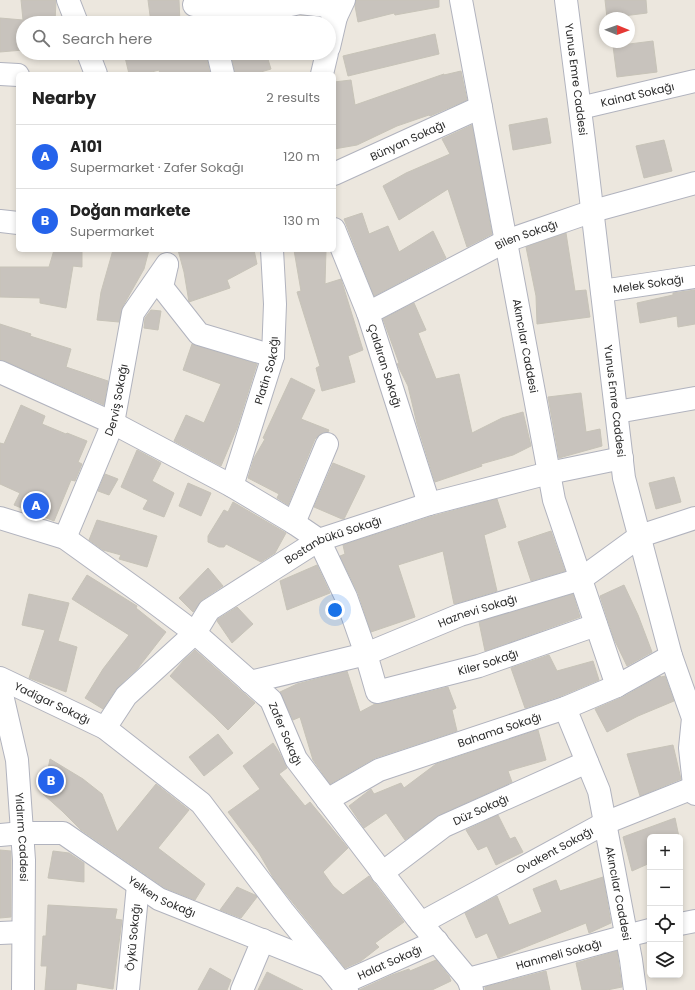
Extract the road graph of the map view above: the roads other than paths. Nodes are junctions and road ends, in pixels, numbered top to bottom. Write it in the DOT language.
graph roads {
  1 [pos="68,0"];
  2 [pos="461,0"];
  3 [pos="566,0"];
  4 [pos="340,8"];
  5 [pos="197,9"];
  6 [pos="74,16"];
  7 [pos="336,22"];
  8 [pos="91,60"];
  9 [pos="220,60"];
  10 [pos="326,60"];
  11 [pos="95,72"];
  12 [pos="223,72"];
  13 [pos="323,72"];
  14 [pos="0,74"];
  15 [pos="16,75"];
  16 [pos="695,81"];
  17 [pos="481,107"];
  18 [pos="580,108"];
  19 [pos="336,173"];
  20 [pos="695,183"];
  21 [pos="593,211"];
  22 [pos="0,221"];
  23 [pos="16,223"];
  24 [pos="336,234"];
  25 [pos="506,241"];
  26 [pos="272,252"];
  27 [pos="165,257"];
  28 [pos="695,277"];
  29 [pos="602,291"];
  30 [pos="368,313"];
  31 [pos="273,356"];
  32 [pos="0,372"];
  33 [pos="695,398"];
  34 [pos="617,412"];
  35 [pos="113,423"];
  36 [pos="327,444"];
  37 [pos="622,458"];
  38 [pos="549,473"];
  39 [pos="232,486"];
  40 [pos="429,504"];
  41 [pos="0,518"];
  42 [pos="695,518"];
  43 [pos="294,523"];
  44 [pos="640,536"];
  45 [pos="65,538"];
  46 [pos="319,540"];
  47 [pos="581,579"];
  48 [pos="596,625"];
  49 [pos="194,633"];
  50 [pos="366,654"];
  51 [pos="672,656"];
  52 [pos="0,678"];
  53 [pos="250,682"];
  54 [pos="0,686"];
  55 [pos="617,686"];
  56 [pos="565,708"];
  57 [pos="694,714"];
  58 [pos="105,728"];
  59 [pos="692,747"];
  60 [pos="8,762"];
  61 [pos="587,762"];
  62 [pos="694,791"];
  63 [pos="327,800"];
  64 [pos="605,823"];
  65 [pos="22,833"];
  66 [pos="0,835"];
  67 [pos="382,873"];
  68 [pos="138,885"];
  69 [pos="695,920"];
  70 [pos="421,923"];
  71 [pos="683,923"];
  72 [pos="647,931"];
  73 [pos="23,932"];
  74 [pos="0,933"];
  75 [pos="626,936"];
  76 [pos="263,940"];
  77 [pos="437,942"];
  78 [pos="329,967"];
  79 [pos="470,984"];
  80 [pos="345,987"];
  81 [pos="23,990"];
  82 [pos="128,990"];
  83 [pos="242,990"];
  84 [pos="635,990"];
  1 -- 6 [label="street"];
  2 -- 17 [label="street, Akıncılar Caddesi"];
  3 -- 18 [label="street, Yunus Emre Caddesi"];
  4 -- 5 [label="street"];
  4 -- 7 [label="street"];
  8 -- 11 [label="street"];
  9 -- 12 [label="street"];
  10 -- 13 [label="street"];
  14 -- 15 [label="street"];
  16 -- 18 [label="street, Kainat Sokağı"];
  17 -- 19 [label="street, Bünyan Sokağı"];
  17 -- 25 [label="street, Akıncılar Caddesi"];
  18 -- 21 [label="street, Yunus Emre Caddesi"];
  20 -- 21 [label="street, Bilen Sokağı"];
  21 -- 25 [label="street, Bilen Sokağı"];
  21 -- 29 [label="street, Yunus Emre Caddesi"];
  22 -- 23 [label="street"];
  24 -- 30 [label="street, Çaldıran Sokağı"];
  25 -- 30 [label="street, Bilen Sokağı"];
  25 -- 38 [label="street, Akıncılar Caddesi"];
  26 -- 31 [label="street, Platin Sokağı"];
  27 -- 31 [label="street"];
  27 -- 35 [label="street, Derviş Sokağı"];
  28 -- 29 [label="street, Melek Sokağı"];
  29 -- 34 [label="street, Yunus Emre Caddesi"];
  30 -- 40 [label="street, Çaldıran Sokağı"];
  31 -- 39 [label="street, Platin Sokağı"];
  32 -- 35 [label="street"];
  33 -- 34 [label="street"];
  34 -- 37 [label="street, Yunus Emre Caddesi"];
  35 -- 39 [label="street"];
  35 -- 45 [label="street, Derviş Sokağı"];
  36 -- 43 [label="street"];
  37 -- 38 [label="street, Bostanbükü Sokağı"];
  37 -- 44 [label="street, Yunus Emre Caddesi"];
  38 -- 40 [label="street, Bostanbükü Sokağı"];
  38 -- 47 [label="street, Akıncılar Caddesi"];
  39 -- 43 [label="street"];
  40 -- 46 [label="street, Bostanbükü Sokağı"];
  41 -- 45 [label="street, Zafer Sokağı"];
  42 -- 44 [label="street, Haznevi Sokağı"];
  43 -- 46 [label="street"];
  44 -- 47 [label="street, Haznevi Sokağı"];
  44 -- 51 [label="street, Yunus Emre Caddesi"];
  45 -- 49 [label="street, Zafer Sokağı"];
  46 -- 49 [label="street, Bostanbükü Sokağı"];
  46 -- 50 [label="street"];
  47 -- 48 [label="street, Akıncılar Caddesi"];
  47 -- 50 [label="street, Haznevi Sokağı"];
  48 -- 50 [label="street, Kiler Sokağı"];
  48 -- 55 [label="street, Akıncılar Caddesi"];
  49 -- 53 [label="street, Zafer Sokağı"];
  49 -- 58 [label="street, Bostanbükü Sokağı"];
  50 -- 53 [label="street, Haznevi Sokağı"];
  51 -- 55 [label="street, Bahama Sokağı"];
  51 -- 57 [label="street, Yunus Emre Caddesi"];
  52 -- 58 [label="street, Yadigar Sokağı"];
  53 -- 63 [label="street, Zafer Sokağı"];
  54 -- 60 [label="street, Yıldırım Caddesi"];
  55 -- 56 [label="street, Bahama Sokağı"];
  56 -- 61 [label="street, Akıncılar Caddesi"];
  56 -- 63 [label="street, Bahama Sokağı"];
  57 -- 59 [label="street, Yunus Emre Caddesi"];
  58 -- 78 [label="street, Yadigar Sokağı"];
  59 -- 62 [label="street, Yunus Emre Caddesi"];
  60 -- 65 [label="street, Yıldırım Caddesi"];
  61 -- 64 [label="street, Akıncılar Caddesi"];
  61 -- 67 [label="street, Düz Sokağı"];
  62 -- 64 [label="street, Ovakent Sokağı"];
  63 -- 67 [label="street, Zafer Sokağı"];
  64 -- 70 [label="street, Ovakent Sokağı"];
  64 -- 75 [label="street, Akıncılar Caddesi"];
  65 -- 66 [label="street, Yelken Sokağı"];
  65 -- 68 [label="street, Yelken Sokağı"];
  65 -- 73 [label="street, Yıldırım Caddesi"];
  67 -- 70 [label="street, Zafer Sokağı"];
  68 -- 76 [label="street, Yelken Sokağı"];
  68 -- 82 [label="street, Öykü Sokağı"];
  69 -- 71 [label="street"];
  70 -- 77 [label="street, Zafer Sokağı"];
  72 -- 75 [label="street, Hanımeli Sokağı"];
  73 -- 74 [label="street"];
  73 -- 81 [label="street, Yıldırım Caddesi"];
  75 -- 79 [label="street, Hanımeli Sokağı"];
  75 -- 84 [label="street, Akıncılar Caddesi"];
  76 -- 78 [label="street, Yelken Sokağı"];
  76 -- 83 [label="street"];
  77 -- 79 [label="street, Zafer Sokağı"];
  77 -- 80 [label="street, Halat Sokağı"];
  78 -- 80 [label="street, Yadigar Sokağı"];
}
